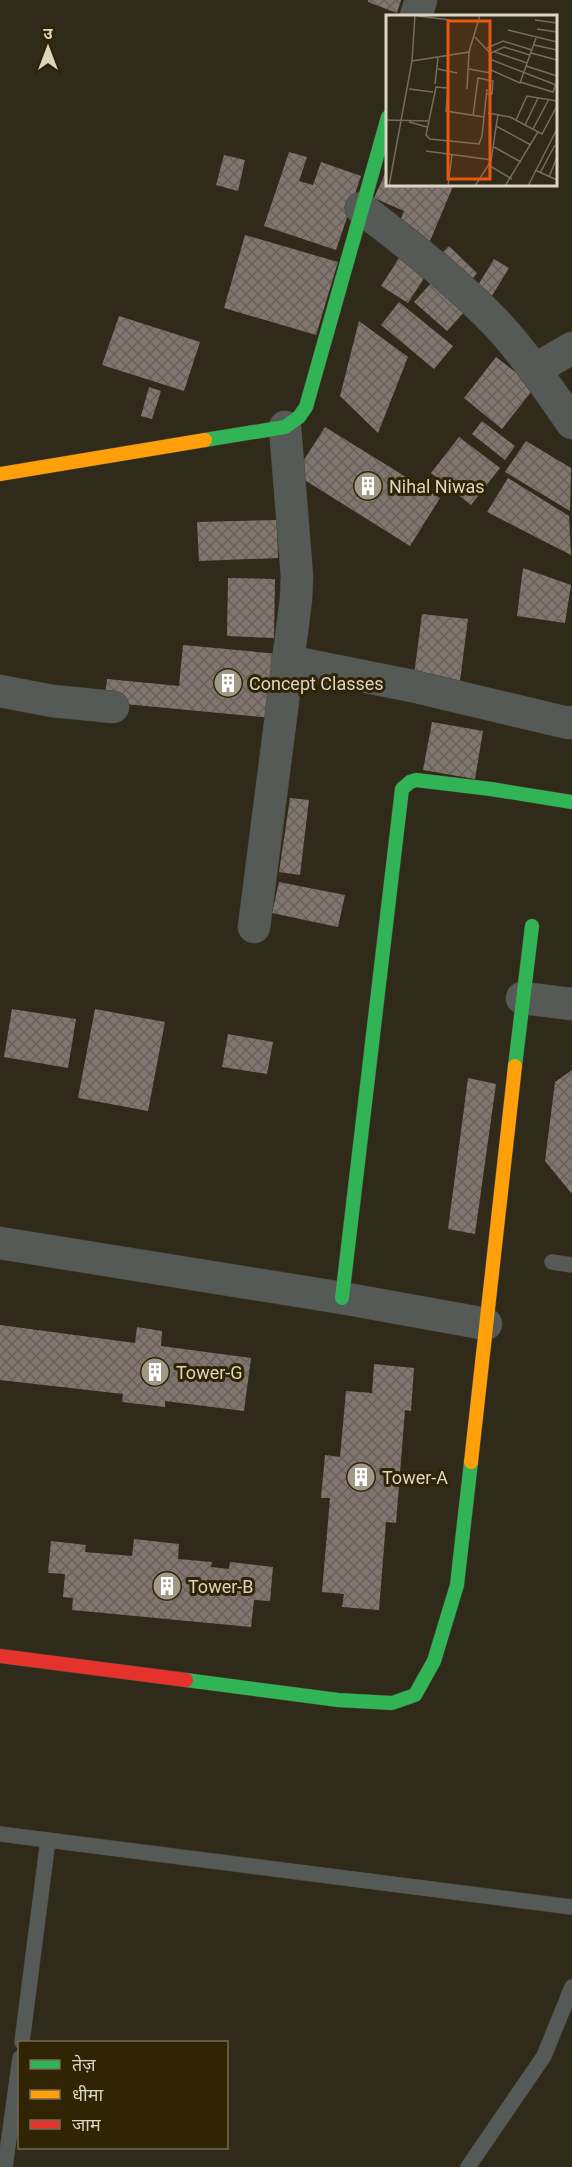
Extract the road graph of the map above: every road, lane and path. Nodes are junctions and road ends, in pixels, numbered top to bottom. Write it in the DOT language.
graph roads {
  1 [pos="421,0"];
  2 [pos="416,15"];
  3 [pos="386,120"];
  4 [pos="361,208"];
  5 [pos="572,348"];
  6 [pos="534,370"];
  7 [pos="572,423"];
  8 [pos="285,427"];
  9 [pos="0,474"];
  10 [pos="287,661"];
  11 [pos="0,691"];
  12 [pos="112,707"];
  13 [pos="572,722"];
  14 [pos="572,802"];
  15 [pos="532,926"];
  16 [pos="254,927"];
  17 [pos="522,998"];
  18 [pos="572,1004"];
  19 [pos="0,1243"];
  20 [pos="552,1262"];
  21 [pos="572,1265"];
  22 [pos="342,1298"];
  23 [pos="486,1324"];
  24 [pos="0,1656"];
  25 [pos="0,1834"];
  26 [pos="48,1840"];
  27 [pos="572,1906"];
  28 [pos="571,1995"];
  29 [pos="22,2041"];
  30 [pos="18,2073"];
  31 [pos="5,2167"];
  32 [pos="468,2167"];
  1 -- 2 [label="street"];
  3 -- 4 [label="street"];
  4 -- 6 [label="street"];
  4 -- 8 [label="street"];
  5 -- 6 [label="street"];
  6 -- 7 [label="street"];
  8 -- 9 [label="street"];
  8 -- 10 [label="street"];
  10 -- 13 [label="street"];
  10 -- 16 [label="street"];
  11 -- 12 [label="street"];
  14 -- 22 [label="street"];
  15 -- 17 [label="street"];
  17 -- 18 [label="street"];
  17 -- 23 [label="street"];
  19 -- 22 [label="street"];
  20 -- 21 [label="lane"];
  22 -- 23 [label="street"];
  23 -- 24 [label="street"];
  25 -- 26 [label="lane"];
  26 -- 27 [label="lane"];
  26 -- 29 [label="lane"];
  28 -- 32 [label="lane"];
  30 -- 31 [label="lane"];
}
